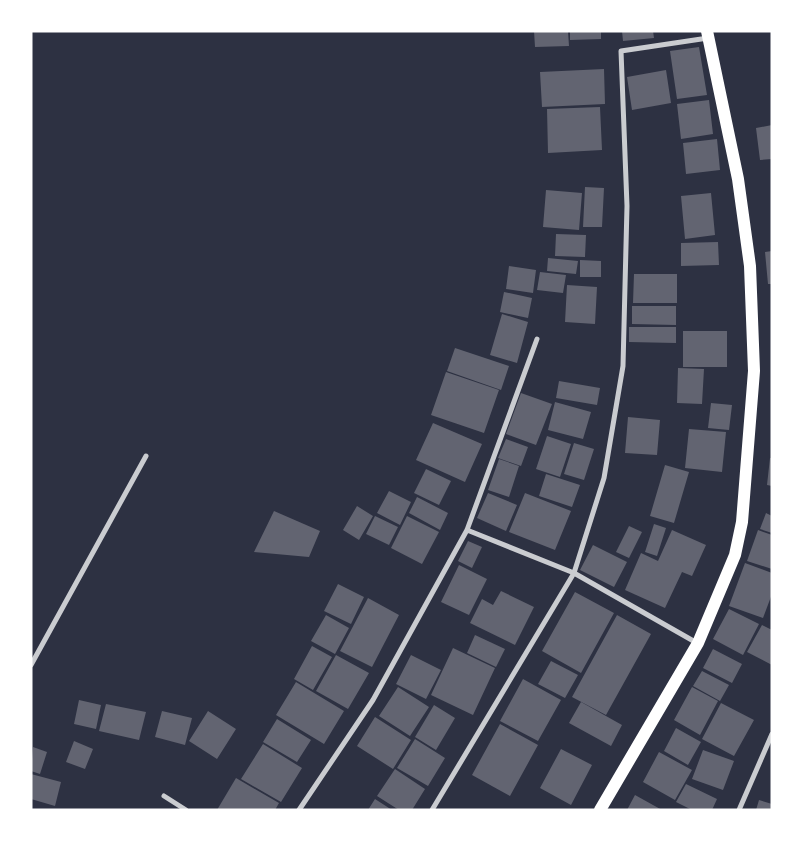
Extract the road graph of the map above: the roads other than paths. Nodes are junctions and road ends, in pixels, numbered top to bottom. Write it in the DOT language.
graph roads {
  1 [pos="708,35"];
  2 [pos="537,339"];
  3 [pos="146,456"];
  4 [pos="467,530"];
  5 [pos="574,572"];
  6 [pos="698,643"];
  7 [pos="31,665"];
  8 [pos="772,734"];
  9 [pos="164,796"];
  10 [pos="186,810"];
  11 [pos="299,810"];
  12 [pos="432,810"];
  13 [pos="600,810"];
  14 [pos="739,810"];
  1 -- 5 [label="street"];
  1 -- 6 [label="main road"];
  2 -- 4 [label="street"];
  3 -- 7 [label="street"];
  4 -- 5 [label="street"];
  4 -- 11 [label="street"];
  5 -- 6 [label="street"];
  5 -- 12 [label="street"];
  6 -- 13 [label="main road"];
  8 -- 14 [label="street"];
  9 -- 10 [label="street"];
}
